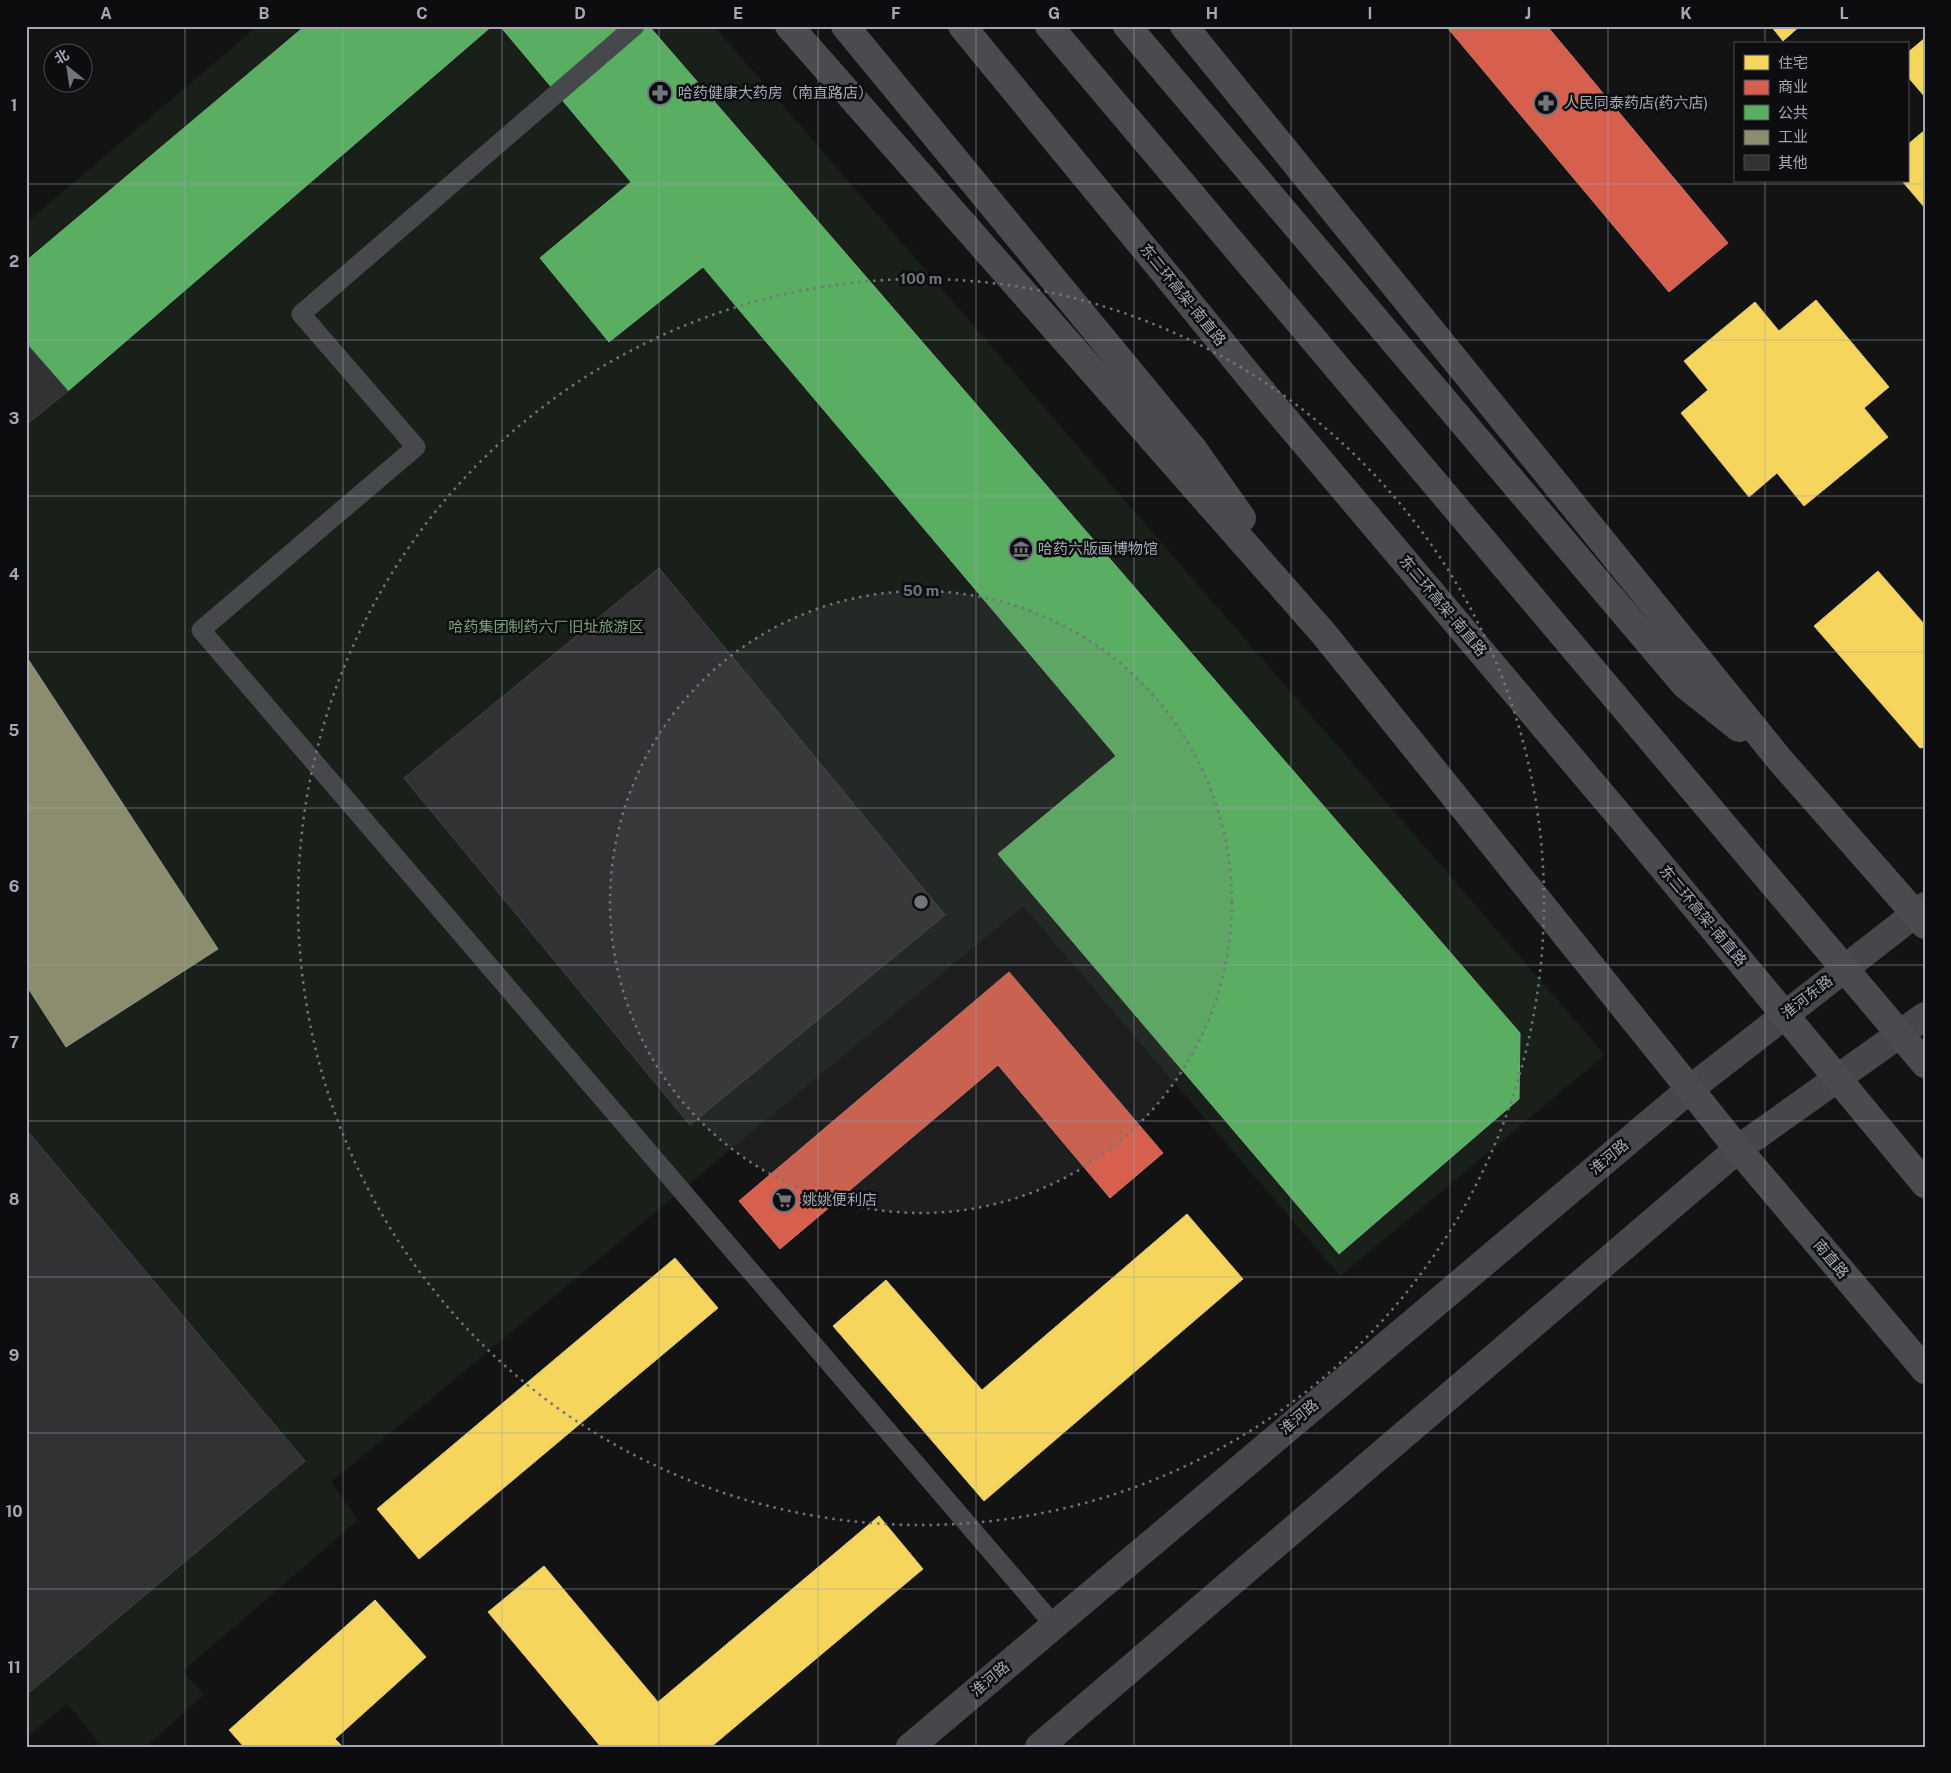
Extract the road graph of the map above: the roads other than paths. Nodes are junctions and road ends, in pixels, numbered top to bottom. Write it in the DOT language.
graph roads {
  1 [pos="635,26"];
  2 [pos="789,26"];
  3 [pos="845,26"];
  4 [pos="962,26"];
  5 [pos="1050,26"];
  6 [pos="1126,26"];
  7 [pos="1184,26"];
  8 [pos="1324,634"];
  9 [pos="1780,760"];
  10 [pos="1922,915"];
  11 [pos="1925,1016"];
  12 [pos="1925,1064"];
  13 [pos="1690,1089"];
  14 [pos="1738,1149"];
  15 [pos="1925,1184"];
  16 [pos="1925,1370"];
  17 [pos="1054,1625"];
  18 [pos="910,1747"];
  19 [pos="1039,1747"];
  1 -- 17 [label="lane"];
  2 -- 8 [label="highway"];
  3 -- 8 [label="highway"];
  4 -- 15 [label="highway, 东二环高架-南直路, bridge"];
  5 -- 12 [label="highway, bridge"];
  6 -- 9 [label="highway"];
  7 -- 9 [label="highway"];
  8 -- 13 [label="highway, 南直路"];
  9 -- 10 [label="highway"];
  10 -- 13 [label="main road, 淮河东路"];
  11 -- 14 [label="main road"];
  13 -- 14 [label="highway, 南直路"];
  13 -- 17 [label="main road, 淮河路"];
  14 -- 16 [label="highway, 南直路"];
  14 -- 19 [label="main road"];
  17 -- 18 [label="main road, 淮河路"];
}
